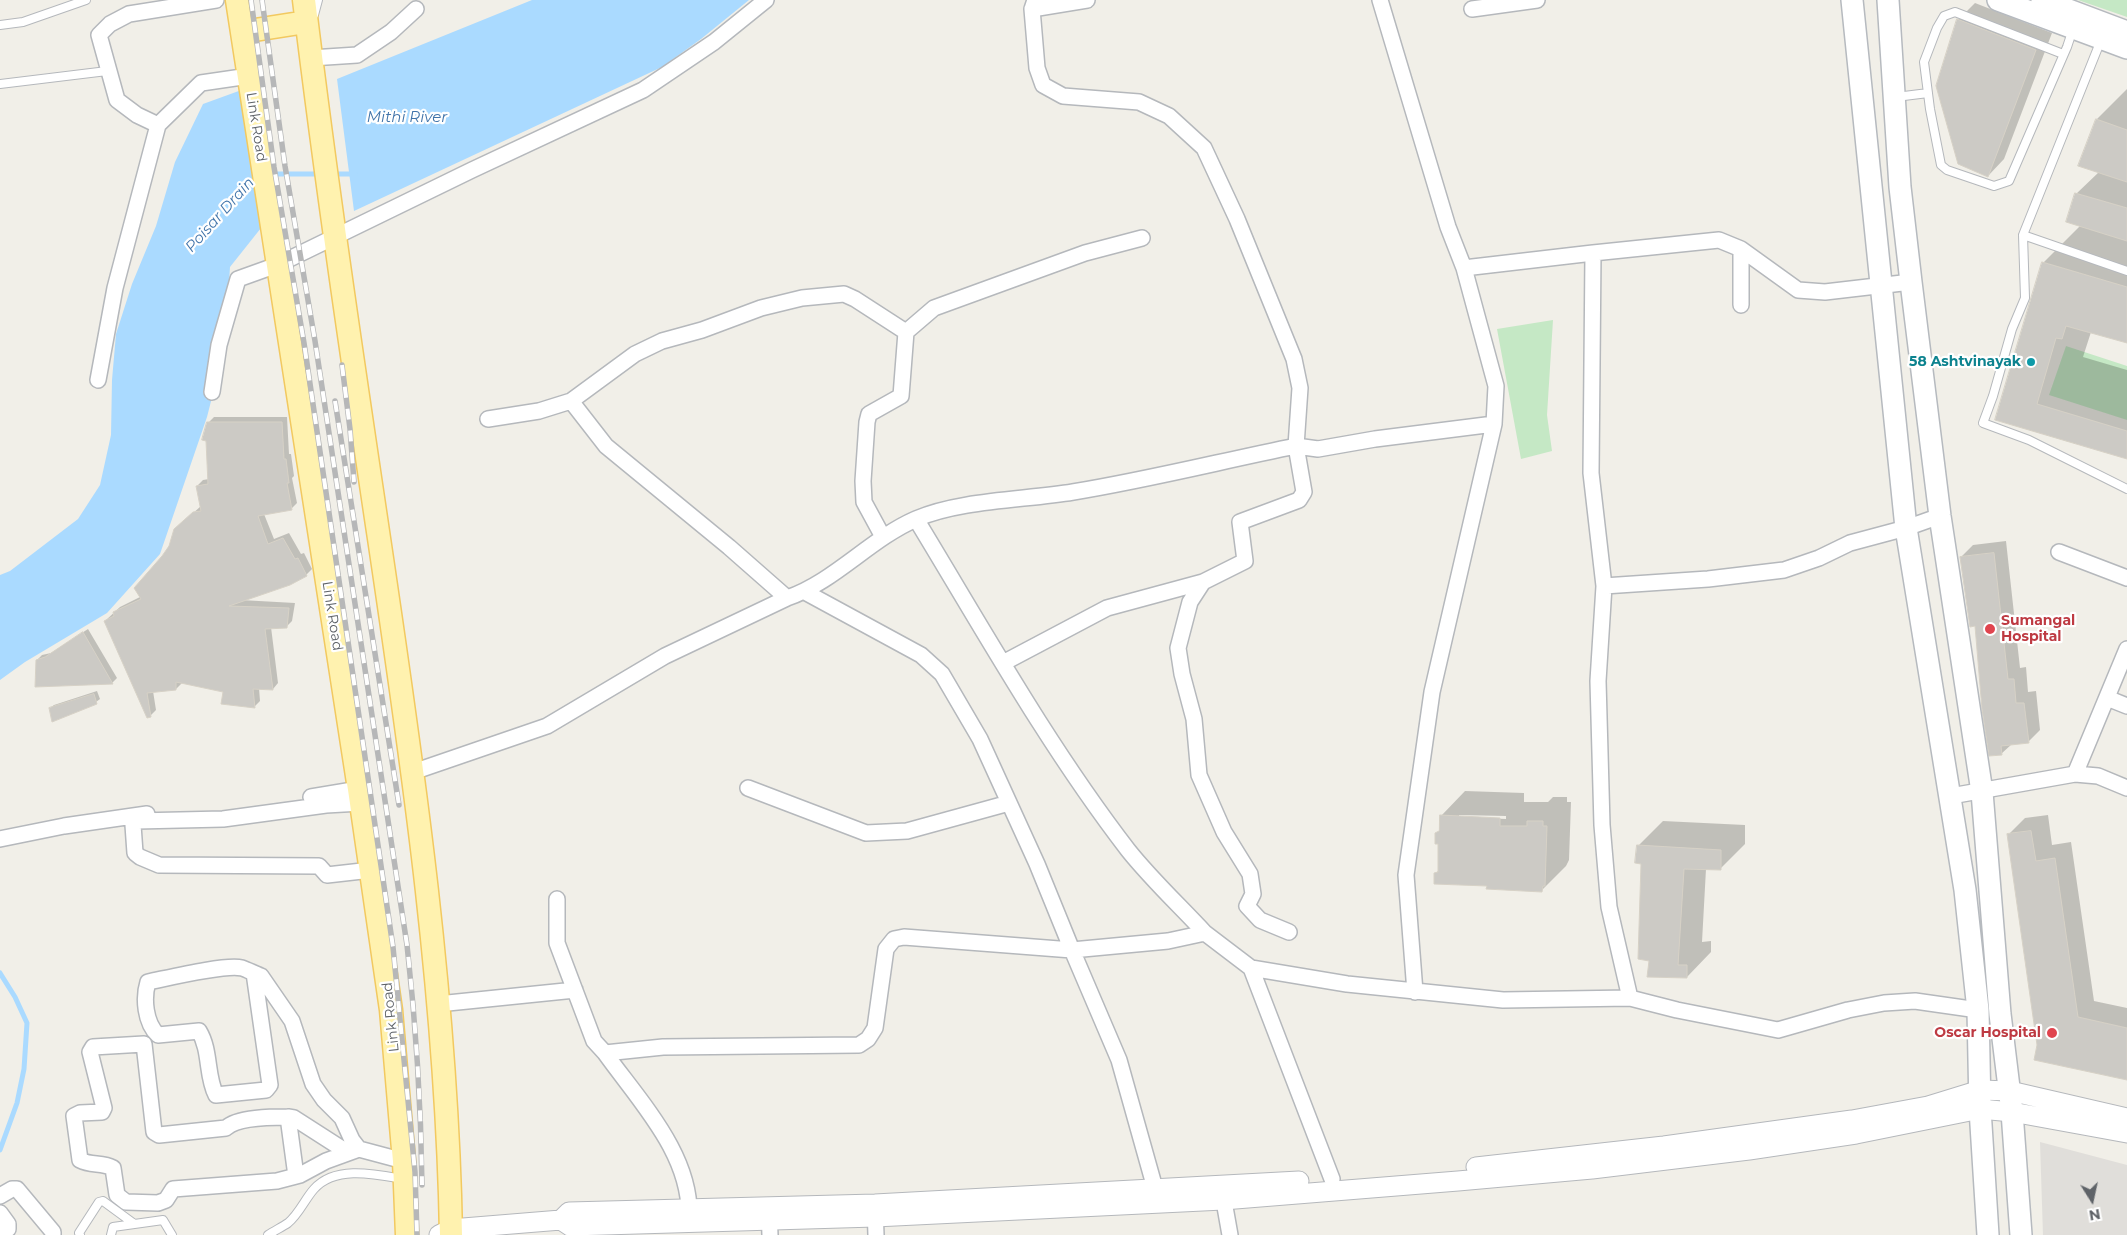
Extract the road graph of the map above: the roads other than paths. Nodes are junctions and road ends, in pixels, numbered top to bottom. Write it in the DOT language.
graph roads {
  1 [pos="86,0"];
  2 [pos="216,0"];
  3 [pos="237,0"];
  4 [pos="304,0"];
  5 [pos="318,0"];
  6 [pos="766,0"];
  7 [pos="1087,0"];
  8 [pos="1380,0"];
  9 [pos="1537,0"];
  10 [pos="1852,0"];
  11 [pos="1888,0"];
  12 [pos="1998,0"];
  13 [pos="2042,0"];
  14 [pos="1034,4"];
  15 [pos="1472,8"];
  16 [pos="416,9"];
  17 [pos="0,25"];
  18 [pos="2074,27"];
  19 [pos="242,32"];
  20 [pos="2104,32"];
  21 [pos="2127,32"];
  22 [pos="310,48"];
  23 [pos="2127,48"];
  24 [pos="2063,54"];
  25 [pos="107,71"];
  26 [pos="250,82"];
  27 [pos="0,84"];
  28 [pos="1928,93"];
  29 [pos="1894,97"];
  30 [pos="158,125"];
  31 [pos="333,234"];
  32 [pos="2023,236"];
  33 [pos="1142,238"];
  34 [pos="1735,247"];
  35 [pos="1593,253"];
  36 [pos="277,266"];
  37 [pos="1464,268"];
  38 [pos="2127,271"];
  39 [pos="1911,282"];
  40 [pos="1881,287"];
  41 [pos="1737,302"];
  42 [pos="906,332"];
  43 [pos="98,380"];
  44 [pos="212,392"];
  45 [pos="571,401"];
  46 [pos="488,419"];
  47 [pos="1494,424"];
  48 [pos="1296,446"];
  49 [pos="2127,489"];
  50 [pos="1940,516"];
  51 [pos="916,519"];
  52 [pos="1906,528"];
  53 [pos="883,537"];
  54 [pos="2059,552"];
  55 [pos="2127,578"];
  56 [pos="1203,582"];
  57 [pos="1604,586"];
  58 [pos="805,592"];
  59 [pos="787,598"];
  60 [pos="2127,650"];
  61 [pos="1003,663"];
  62 [pos="2107,698"];
  63 [pos="2127,706"];
  64 [pos="413,772"];
  65 [pos="2075,774"];
  66 [pos="748,788"];
  67 [pos="2127,788"];
  68 [pos="1982,792"];
  69 [pos="360,796"];
  70 [pos="1951,796"];
  71 [pos="1009,803"];
  72 [pos="0,839"];
  73 [pos="371,870"];
  74 [pos="557,899"];
  75 [pos="1289,932"];
  76 [pos="1205,933"];
  77 [pos="1072,950"];
  78 [pos="1251,968"];
  79 [pos="254,973"];
  80 [pos="574,990"];
  81 [pos="1415,992"];
  82 [pos="1630,998"];
  83 [pos="438,1004"];
  84 [pos="1978,1010"];
  85 [pos="605,1053"];
  86 [pos="2010,1091"];
  87 [pos="1980,1100"];
  88 [pos="2012,1112"];
  89 [pos="288,1117"];
  90 [pos="2127,1118"];
  91 [pos="2127,1132"];
  92 [pos="353,1151"];
  93 [pos="404,1170"];
  94 [pos="296,1176"];
  95 [pos="1332,1179"];
  96 [pos="1392,1180"];
  97 [pos="1290,1187"];
  98 [pos="1222,1193"];
  99 [pos="0,1196"];
  100 [pos="1158,1197"];
  101 [pos="0,1213"];
  102 [pos="689,1216"];
  103 [pos="875,1219"];
  104 [pos="769,1220"];
  105 [pos="133,1223"];
  106 [pos="447,1233"];
  107 [pos="0,1234"];
  108 [pos="53,1235"];
  109 [pos="80,1235"];
  110 [pos="111,1235"];
  111 [pos="172,1235"];
  112 [pos="268,1235"];
  113 [pos="407,1235"];
  114 [pos="1230,1235"];
  115 [pos="1988,1235"];
  116 [pos="2021,1235"];
  1 -- 17 [label="lane"];
  2 -- 25 [label="street"];
  3 -- 19 [label="main road, Link Road"];
  4 -- 22 [label="main road"];
  5 -- 22 [label="lane"];
  6 -- 31 [label="street"];
  7 -- 14 [label="street"];
  8 -- 37 [label="street"];
  9 -- 15 [label="street"];
  10 -- 40 [label="main road"];
  11 -- 29 [label="main road"];
  12 -- 18 [label="main road"];
  13 -- 20 [label="main road"];
  14 -- 48 [label="street"];
  16 -- 22 [label="street"];
  18 -- 20 [label="main road"];
  18 -- 24 [label="lane"];
  19 -- 22 [label="main road"];
  19 -- 26 [label="main road, Link Road"];
  20 -- 21 [label="main road"];
  20 -- 23 [label="main road"];
  20 -- 32 [label="lane"];
  22 -- 31 [label="main road"];
  24 -- 28 [label="lane"];
  24 -- 28 [label="lane"];
  25 -- 27 [label="lane"];
  25 -- 30 [label="street"];
  26 -- 30 [label="street"];
  26 -- 36 [label="main road, Link Road"];
  28 -- 29 [label="lane"];
  29 -- 39 [label="main road"];
  30 -- 43 [label="street"];
  31 -- 36 [label="street"];
  31 -- 64 [label="main road"];
  32 -- 38 [label="lane"];
  32 -- 49 [label="lane"];
  33 -- 42 [label="street"];
  34 -- 35 [label="street"];
  34 -- 40 [label="street"];
  34 -- 41 [label="street"];
  35 -- 37 [label="street"];
  35 -- 57 [label="street"];
  36 -- 44 [label="street"];
  36 -- 69 [label="main road, Link Road"];
  37 -- 47 [label="street"];
  39 -- 40 [label="street"];
  39 -- 50 [label="main road"];
  40 -- 52 [label="main road"];
  42 -- 45 [label="street"];
  42 -- 53 [label="street"];
  45 -- 46 [label="street"];
  45 -- 59 [label="street"];
  47 -- 48 [label="street"];
  47 -- 81 [label="street"];
  48 -- 51 [label="street"];
  48 -- 56 [label="street"];
  50 -- 52 [label="street"];
  50 -- 68 [label="main road"];
  51 -- 53 [label="street"];
  51 -- 61 [label="street"];
  52 -- 57 [label="street"];
  52 -- 70 [label="main road"];
  53 -- 58 [label="street"];
  54 -- 55 [label="street"];
  56 -- 61 [label="street"];
  56 -- 75 [label="street"];
  57 -- 82 [label="street"];
  58 -- 59 [label="street"];
  58 -- 71 [label="street"];
  59 -- 64 [label="street"];
  60 -- 62 [label="street"];
  61 -- 76 [label="street"];
  62 -- 63 [label="street"];
  62 -- 65 [label="street"];
  64 -- 83 [label="main road"];
  65 -- 67 [label="street"];
  65 -- 68 [label="street"];
  66 -- 71 [label="street"];
  68 -- 70 [label="street"];
  68 -- 86 [label="main road"];
  69 -- 72 [label="street"];
  69 -- 73 [label="main road, Link Road"];
  69 -- 73 [label="street"];
  70 -- 84 [label="main road"];
  71 -- 77 [label="street"];
  73 -- 93 [label="main road, Link Road"];
  74 -- 80 [label="street"];
  76 -- 77 [label="street"];
  76 -- 78 [label="street"];
  77 -- 85 [label="street"];
  77 -- 100 [label="street"];
  78 -- 81 [label="street"];
  78 -- 95 [label="street"];
  79 -- 79 [label="street"];
  79 -- 92 [label="street"];
  80 -- 83 [label="street"];
  80 -- 85 [label="street"];
  81 -- 82 [label="street"];
  82 -- 84 [label="street"];
  83 -- 106 [label="main road"];
  84 -- 87 [label="main road"];
  85 -- 102 [label="street"];
  86 -- 87 [label="street"];
  86 -- 88 [label="main road"];
  86 -- 90 [label="street"];
  87 -- 88 [label="street"];
  87 -- 96 [label="street"];
  87 -- 115 [label="main road"];
  88 -- 91 [label="street"];
  88 -- 116 [label="main road"];
  89 -- 92 [label="street"];
  89 -- 94 [label="street"];
  89 -- 94 [label="street"];
  92 -- 93 [label="street"];
  92 -- 94 [label="street"];
  93 -- 112 [label="lane"];
  93 -- 113 [label="main road, Link Road"];
  95 -- 96 [label="street"];
  95 -- 97 [label="street"];
  96 -- 97 [label="street"];
  97 -- 98 [label="street"];
  98 -- 100 [label="street"];
  98 -- 114 [label="street"];
  99 -- 108 [label="street"];
  100 -- 103 [label="street"];
  101 -- 107 [label="street"];
  102 -- 104 [label="street"];
  102 -- 106 [label="street"];
  103 -- 104 [label="street"];
  105 -- 109 [label="lane"];
  105 -- 110 [label="lane"];
  105 -- 111 [label="lane"];
}
